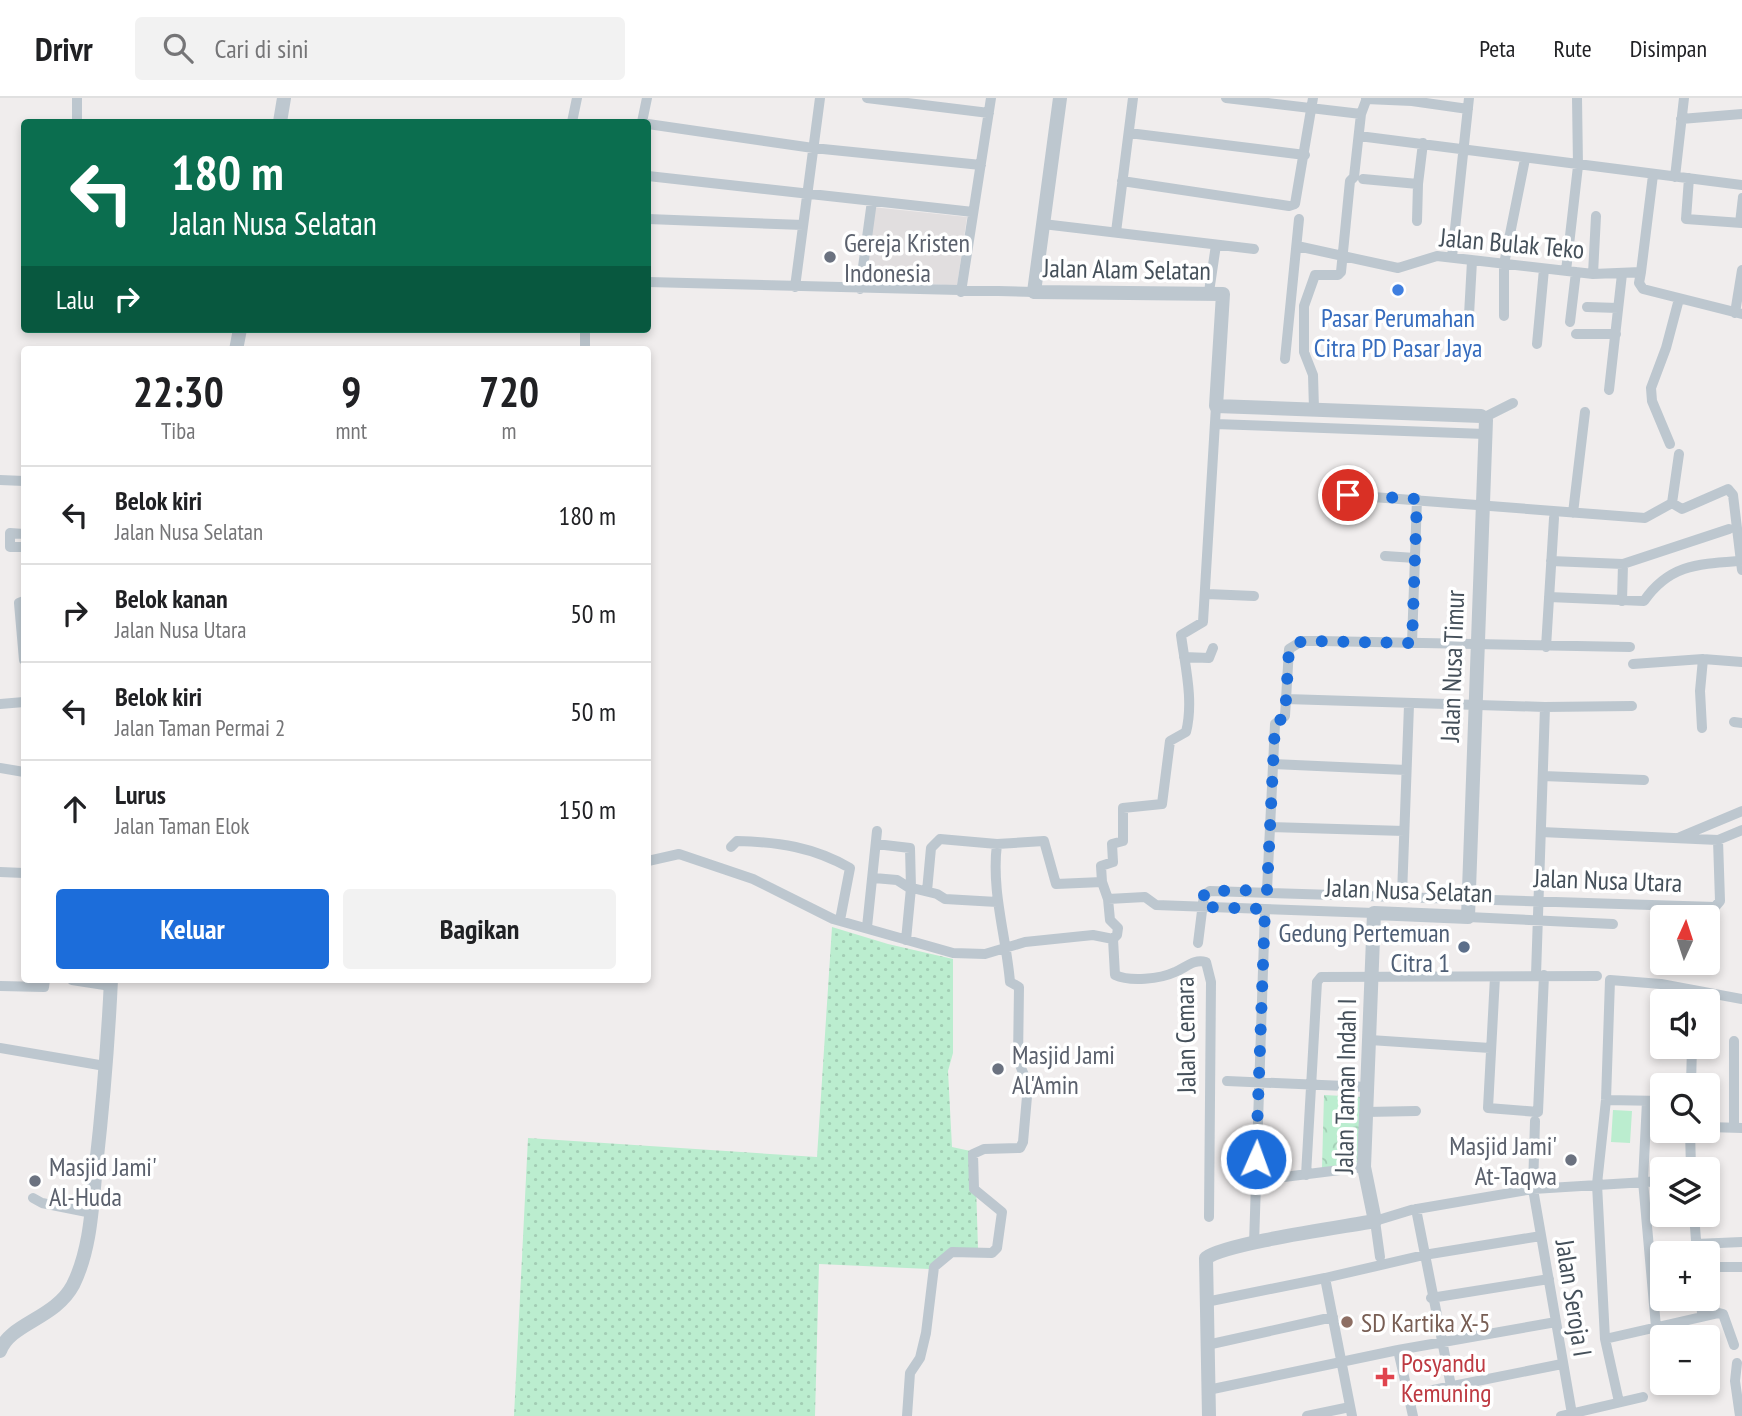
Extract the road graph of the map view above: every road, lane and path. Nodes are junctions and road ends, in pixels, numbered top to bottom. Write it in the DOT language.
graph roads {
  1 [pos="77,98"];
  2 [pos="284,98"];
  3 [pos="577,98"];
  4 [pos="647,98"];
  5 [pos="820,98"];
  6 [pos="867,98"];
  7 [pos="991,98"];
  8 [pos="1060,98"];
  9 [pos="1133,98"];
  10 [pos="1226,98"];
  11 [pos="1577,98"];
  12 [pos="1684,98"];
  13 [pos="1366,99"];
  14 [pos="1312,104"];
  15 [pos="1469,104"];
  16 [pos="989,113"];
  17 [pos="1362,114"];
  18 [pos="1742,114"];
  19 [pos="77,119"];
  20 [pos="280,119"];
  21 [pos="573,119"];
  22 [pos="643,119"];
  23 [pos="1681,119"];
  24 [pos="651,124"];
  25 [pos="1129,133"];
  26 [pos="1359,136"];
  27 [pos="1423,144"];
  28 [pos="813,148"];
  29 [pos="1463,150"];
  30 [pos="1305,155"];
  31 [pos="1525,159"];
  32 [pos="981,165"];
  33 [pos="1578,166"];
  34 [pos="1653,175"];
  35 [pos="651,176"];
  36 [pos="1675,177"];
  37 [pos="1359,178"];
  38 [pos="1689,178"];
  39 [pos="1122,181"];
  40 [pos="1419,184"];
  41 [pos="1742,185"];
  42 [pos="807,195"];
  43 [pos="1742,197"];
  44 [pos="872,201"];
  45 [pos="973,212"];
  46 [pos="1596,216"];
  47 [pos="651,219"];
  48 [pos="1299,219"];
  49 [pos="1417,221"];
  50 [pos="1740,223"];
  51 [pos="1043,224"];
  52 [pos="803,225"];
  53 [pos="1116,232"];
  54 [pos="1216,245"];
  55 [pos="1297,246"];
  56 [pos="1254,249"];
  57 [pos="1342,254"];
  58 [pos="1452,257"];
  59 [pos="1472,261"];
  60 [pos="1504,264"];
  61 [pos="1544,269"];
  62 [pos="1742,270"];
  63 [pos="1571,272"];
  64 [pos="1640,272"];
  65 [pos="1593,274"];
  66 [pos="1622,274"];
  67 [pos="651,282"];
  68 [pos="795,287"];
  69 [pos="860,289"];
  70 [pos="961,292"];
  71 [pos="1034,292"];
  72 [pos="1209,292"];
  73 [pos="1679,299"];
  74 [pos="1587,307"];
  75 [pos="1618,308"];
  76 [pos="1739,313"];
  77 [pos="1469,315"];
  78 [pos="1504,316"];
  79 [pos="1570,321"];
  80 [pos="1576,334"];
  81 [pos="1616,334"];
  82 [pos="1536,344"];
  83 [pos="1285,359"];
  84 [pos="1609,390"];
  85 [pos="1513,403"];
  86 [pos="1216,406"];
  87 [pos="1314,409"];
  88 [pos="1395,412"];
  89 [pos="1585,412"];
  90 [pos="1485,417"];
  91 [pos="1215,424"];
  92 [pos="1395,429"];
  93 [pos="1485,434"];
  94 [pos="1670,444"];
  95 [pos="1679,454"];
  96 [pos="0,480"];
  97 [pos="21,481"];
  98 [pos="1348,495"];
  99 [pos="1417,499"];
  100 [pos="1672,503"];
  101 [pos="1483,504"];
  102 [pos="1573,513"];
  103 [pos="1554,518"];
  104 [pos="1729,529"];
  105 [pos="21,534"];
  106 [pos="21,547"];
  107 [pos="1385,556"];
  108 [pos="1415,558"];
  109 [pos="1551,561"];
  110 [pos="1623,564"];
  111 [pos="1740,566"];
  112 [pos="1206,594"];
  113 [pos="1254,596"];
  114 [pos="1549,597"];
  115 [pos="1622,601"];
  116 [pos="21,602"];
  117 [pos="21,626"];
  118 [pos="1412,643"];
  119 [pos="1478,646"];
  120 [pos="1546,647"];
  121 [pos="1630,647"];
  122 [pos="1213,648"];
  123 [pos="1184,657"];
  124 [pos="1703,659"];
  125 [pos="1742,662"];
  126 [pos="1633,664"];
  127 [pos="1286,699"];
  128 [pos="21,702"];
  129 [pos="0,704"];
  130 [pos="1409,705"];
  131 [pos="1476,706"];
  132 [pos="1632,706"];
  133 [pos="1545,707"];
  134 [pos="1702,728"];
  135 [pos="1273,764"];
  136 [pos="0,768"];
  137 [pos="1406,770"];
  138 [pos="21,772"];
  139 [pos="1543,776"];
  140 [pos="1644,780"];
  141 [pos="1742,811"];
  142 [pos="1270,827"];
  143 [pos="1742,830"];
  144 [pos="877,831"];
  145 [pos="1404,831"];
  146 [pos="1541,832"];
  147 [pos="1674,840"];
  148 [pos="1718,840"];
  149 [pos="876,844"];
  150 [pos="997,844"];
  151 [pos="731,847"];
  152 [pos="651,860"];
  153 [pos="0,872"];
  154 [pos="21,873"];
  155 [pos="874,878"];
  156 [pos="1102,882"];
  157 [pos="911,888"];
  158 [pos="1267,890"];
  159 [pos="927,891"];
  160 [pos="1402,895"];
  161 [pos="1469,898"];
  162 [pos="1108,899"];
  163 [pos="1539,900"];
  164 [pos="997,902"];
  165 [pos="1203,907"];
  166 [pos="1265,909"];
  167 [pos="1374,913"];
  168 [pos="1468,917"];
  169 [pos="840,920"];
  170 [pos="1538,920"];
  171 [pos="1613,924"];
  172 [pos="867,927"];
  173 [pos="1113,939"];
  174 [pos="906,940"];
  175 [pos="1198,943"];
  176 [pos="1007,947"];
  177 [pos="1540,975"];
  178 [pos="1597,976"];
  179 [pos="1495,977"];
  180 [pos="1371,978"];
  181 [pos="45,983"];
  182 [pos="111,983"];
  183 [pos="0,986"];
  184 [pos="1674,989"];
  185 [pos="1720,998"];
  186 [pos="1742,999"];
  187 [pos="1370,1040"];
  188 [pos="1734,1041"];
  189 [pos="0,1048"];
  190 [pos="1490,1048"];
  191 [pos="105,1066"];
  192 [pos="1227,1081"];
  193 [pos="1259,1083"];
  194 [pos="1312,1085"];
  195 [pos="1368,1087"];
  196 [pos="1606,1100"];
  197 [pos="1647,1101"];
  198 [pos="1738,1109"];
  199 [pos="1416,1111"];
  200 [pos="1366,1112"];
  201 [pos="1535,1121"];
  202 [pos="1720,1127"];
  203 [pos="1738,1128"];
  204 [pos="1364,1167"];
  205 [pos="1306,1175"];
  206 [pos="1284,1177"];
  207 [pos="1643,1181"];
  208 [pos="1650,1181"];
  209 [pos="1597,1184"];
  210 [pos="1534,1189"];
  211 [pos="33,1198"];
  212 [pos="1416,1209"];
  213 [pos="92,1213"];
  214 [pos="1209,1217"];
  215 [pos="1375,1221"];
  216 [pos="1541,1236"];
  217 [pos="1742,1242"];
  218 [pos="1254,1244"];
  219 [pos="1720,1245"];
  220 [pos="1424,1255"];
  221 [pos="1380,1256"];
  222 [pos="1720,1267"];
  223 [pos="1742,1267"];
  224 [pos="1325,1278"];
  225 [pos="1549,1279"];
  226 [pos="1432,1298"];
  227 [pos="1206,1302"];
  228 [pos="1702,1311"];
  229 [pos="1702,1314"];
  230 [pos="1333,1317"];
  231 [pos="1556,1322"];
  232 [pos="1656,1325"];
  233 [pos="1663,1325"];
  234 [pos="1650,1328"];
  235 [pos="1605,1339"];
  236 [pos="1441,1342"];
  237 [pos="1738,1344"];
  238 [pos="1208,1345"];
  239 [pos="1398,1350"];
  240 [pos="0,1351"];
  241 [pos="1342,1361"];
  242 [pos="1739,1363"];
  243 [pos="1562,1364"];
  244 [pos="1739,1385"];
  245 [pos="1451,1386"];
  246 [pos="1208,1390"];
  247 [pos="1408,1395"];
  248 [pos="1643,1397"];
  249 [pos="1619,1402"];
  250 [pos="1351,1411"];
  251 [pos="1567,1415"];
  252 [pos="907,1416"];
  253 [pos="1209,1416"];
  254 [pos="1307,1416"];
  255 [pos="1413,1416"];
  256 [pos="1740,1416"];
  1 -- 19 [label="street"];
  2 -- 20 [label="street"];
  3 -- 21 [label="street"];
  4 -- 22 [label="street"];
  5 -- 28 [label="street"];
  6 -- 16 [label="street"];
  7 -- 16 [label="street"];
  8 -- 51 [label="street"];
  9 -- 25 [label="street"];
  10 -- 14 [label="street"];
  11 -- 33 [label="street"];
  12 -- 23 [label="street"];
  13 -- 15 [label="street"];
  13 -- 17 [label="street"];
  14 -- 17 [label="street"];
  14 -- 30 [label="street"];
  15 -- 29 [label="street"];
  16 -- 32 [label="street"];
  17 -- 26 [label="street"];
  18 -- 23 [label="street"];
  23 -- 36 [label="street"];
  24 -- 28 [label="street"];
  25 -- 30 [label="street"];
  25 -- 39 [label="street"];
  26 -- 27 [label="street"];
  26 -- 37 [label="street"];
  27 -- 29 [label="street"];
  27 -- 40 [label="street"];
  28 -- 32 [label="street"];
  28 -- 42 [label="street"];
  29 -- 31 [label="street"];
  29 -- 58 [label="street"];
  30 -- 39 [label="street"];
  31 -- 33 [label="street"];
  31 -- 60 [label="street"];
  32 -- 45 [label="street"];
  33 -- 34 [label="street"];
  33 -- 63 [label="street"];
  34 -- 36 [label="street"];
  34 -- 64 [label="street"];
  35 -- 42 [label="street"];
  36 -- 38 [label="street"];
  37 -- 40 [label="street"];
  37 -- 57 [label="street"];
  38 -- 41 [label="street"];
  38 -- 50 [label="street"];
  39 -- 53 [label="street"];
  40 -- 49 [label="street"];
  42 -- 44 [label="street"];
  42 -- 52 [label="street"];
  43 -- 50 [label="street"];
  44 -- 45 [label="street"];
  44 -- 69 [label="street"];
  45 -- 70 [label="street"];
  46 -- 65 [label="street"];
  47 -- 52 [label="street"];
  48 -- 55 [label="street"];
  51 -- 53 [label="street"];
  51 -- 71 [label="street"];
  52 -- 68 [label="street"];
  53 -- 54 [label="street"];
  54 -- 56 [label="street"];
  54 -- 72 [label="street"];
  55 -- 57 [label="street, Jalan Bulak Teko"];
  55 -- 83 [label="street"];
  57 -- 58 [label="street, Jalan Bulak Teko"];
  57 -- 87 [label="street"];
  58 -- 59 [label="street, Jalan Bulak Teko"];
  59 -- 60 [label="street, Jalan Bulak Teko"];
  59 -- 77 [label="street"];
  60 -- 61 [label="street, Jalan Bulak Teko"];
  60 -- 78 [label="street"];
  61 -- 63 [label="street, Jalan Bulak Teko"];
  61 -- 82 [label="street"];
  62 -- 76 [label="street"];
  63 -- 65 [label="street, Jalan Bulak Teko"];
  63 -- 79 [label="street"];
  64 -- 66 [label="street, Jalan Bulak Teko"];
  64 -- 73 [label="street"];
  65 -- 66 [label="street, Jalan Bulak Teko"];
  66 -- 75 [label="street"];
  67 -- 68 [label="street, Jalan Alam Selatan"];
  68 -- 69 [label="street, Jalan Alam Selatan"];
  69 -- 70 [label="street, Jalan Alam Selatan"];
  70 -- 71 [label="street, Jalan Alam Selatan"];
  71 -- 72 [label="street, Jalan Alam Selatan"];
  72 -- 86 [label="street, Jalan Alam Selatan"];
  73 -- 76 [label="street"];
  73 -- 94 [label="street"];
  74 -- 75 [label="street"];
  75 -- 81 [label="street"];
  80 -- 81 [label="street"];
  81 -- 84 [label="street"];
  85 -- 90 [label="street"];
  86 -- 87 [label="street"];
  86 -- 91 [label="street"];
  87 -- 88 [label="street"];
  88 -- 90 [label="street"];
  88 -- 92 [label="street"];
  89 -- 102 [label="street"];
  90 -- 93 [label="street, Jalan Nusa Timur"];
  91 -- 92 [label="street"];
  91 -- 112 [label="street"];
  92 -- 93 [label="street"];
  93 -- 101 [label="street, Jalan Nusa Timur"];
  95 -- 100 [label="street"];
  96 -- 97 [label="street"];
  98 -- 99 [label="street"];
  99 -- 101 [label="street"];
  99 -- 108 [label="street"];
  100 -- 102 [label="street"];
  100 -- 111 [label="street"];
  101 -- 102 [label="street"];
  101 -- 119 [label="street, Jalan Nusa Timur"];
  103 -- 109 [label="street"];
  104 -- 110 [label="street"];
  105 -- 106 [label="street"];
  107 -- 108 [label="street"];
  108 -- 118 [label="street"];
  109 -- 110 [label="street"];
  109 -- 114 [label="street"];
  110 -- 115 [label="street"];
  111 -- 115 [label="street"];
  112 -- 113 [label="street"];
  112 -- 123 [label="street"];
  114 -- 115 [label="street"];
  114 -- 120 [label="street"];
  116 -- 117 [label="street"];
  118 -- 119 [label="street"];
  118 -- 127 [label="street"];
  119 -- 120 [label="street"];
  119 -- 131 [label="street, Jalan Nusa Timur"];
  120 -- 121 [label="street"];
  122 -- 123 [label="street"];
  123 -- 156 [label="street"];
  124 -- 125 [label="street"];
  124 -- 126 [label="street"];
  124 -- 134 [label="street"];
  127 -- 130 [label="street"];
  127 -- 135 [label="street"];
  128 -- 129 [label="street"];
  130 -- 131 [label="street"];
  130 -- 137 [label="street"];
  131 -- 133 [label="street"];
  131 -- 161 [label="street, Jalan Nusa Timur"];
  132 -- 133 [label="street"];
  133 -- 139 [label="street"];
  135 -- 137 [label="street"];
  135 -- 142 [label="street"];
  136 -- 138 [label="street"];
  137 -- 145 [label="street"];
  139 -- 140 [label="street"];
  139 -- 146 [label="street"];
  141 -- 147 [label="street"];
  142 -- 145 [label="street"];
  142 -- 158 [label="street"];
  143 -- 148 [label="street"];
  144 -- 149 [label="street"];
  145 -- 160 [label="street"];
  146 -- 147 [label="street"];
  146 -- 163 [label="street"];
  147 -- 148 [label="street"];
  148 -- 163 [label="street, Jalan Nusa Utara"];
  149 -- 155 [label="street"];
  149 -- 157 [label="street"];
  150 -- 156 [label="street"];
  150 -- 159 [label="street"];
  150 -- 164 [label="street"];
  151 -- 169 [label="street"];
  152 -- 169 [label="street"];
  153 -- 154 [label="street"];
  155 -- 157 [label="street"];
  155 -- 172 [label="street"];
  156 -- 162 [label="street"];
  157 -- 159 [label="street"];
  157 -- 174 [label="street"];
  158 -- 160 [label="street, Jalan Nusa Utara"];
  158 -- 165 [label="street, Jalan Nusa Utara"];
  159 -- 164 [label="street"];
  160 -- 161 [label="street, Jalan Nusa Utara"];
  161 -- 163 [label="street, Jalan Nusa Utara"];
  161 -- 168 [label="street, Jalan Nusa Timur"];
  162 -- 165 [label="street, Jalan Nusa Selatan"];
  162 -- 173 [label="street"];
  163 -- 170 [label="street"];
  164 -- 176 [label="street"];
  165 -- 166 [label="street, Jalan Nusa Selatan"];
  165 -- 175 [label="street"];
  166 -- 167 [label="street, Jalan Nusa Selatan"];
  166 -- 193 [label="street"];
  167 -- 168 [label="street, Jalan Nusa Selatan"];
  167 -- 180 [label="street, Jalan Taman Indah I"];
  168 -- 170 [label="street, Jalan Nusa Selatan"];
  169 -- 172 [label="street"];
  170 -- 171 [label="street, Jalan Nusa Selatan"];
  170 -- 177 [label="street"];
  172 -- 174 [label="street"];
  173 -- 176 [label="street"];
  173 -- 214 [label="street, Jalan Cemara"];
  174 -- 176 [label="street"];
  176 -- 252 [label="street"];
  177 -- 178 [label="street"];
  177 -- 179 [label="street"];
  177 -- 190 [label="street"];
  179 -- 180 [label="street"];
  179 -- 190 [label="street"];
  180 -- 187 [label="street, Jalan Taman Indah I"];
  180 -- 194 [label="street"];
  181 -- 183 [label="street"];
  182 -- 191 [label="street"];
  184 -- 196 [label="street"];
  185 -- 186 [label="street"];
  187 -- 190 [label="street"];
  187 -- 195 [label="street, Jalan Taman Indah I"];
  188 -- 198 [label="street"];
  189 -- 191 [label="street"];
  191 -- 213 [label="street"];
  192 -- 193 [label="street"];
  193 -- 194 [label="street"];
  193 -- 218 [label="street"];
  194 -- 195 [label="street"];
  194 -- 205 [label="street"];
  195 -- 200 [label="street, Jalan Taman Indah I"];
  196 -- 197 [label="street"];
  196 -- 209 [label="street"];
  197 -- 207 [label="street"];
  198 -- 203 [label="street"];
  199 -- 200 [label="street"];
  200 -- 204 [label="street, Jalan Taman Indah I"];
  201 -- 210 [label="street, Jalan Seroja I"];
  202 -- 203 [label="street"];
  204 -- 205 [label="street"];
  204 -- 215 [label="street, Jalan Taman Indah I"];
  205 -- 206 [label="street"];
  207 -- 208 [label="street"];
  207 -- 209 [label="street"];
  207 -- 232 [label="street"];
  209 -- 210 [label="street"];
  209 -- 235 [label="street"];
  210 -- 212 [label="street"];
  210 -- 216 [label="street, Jalan Seroja I"];
  211 -- 213 [label="street"];
  212 -- 215 [label="street"];
  212 -- 220 [label="street"];
  213 -- 240 [label="street"];
  215 -- 218 [label="street"];
  215 -- 221 [label="street"];
  216 -- 220 [label="street"];
  216 -- 225 [label="street, Jalan Seroja I"];
  217 -- 219 [label="street"];
  218 -- 227 [label="street"];
  220 -- 224 [label="street"];
  220 -- 226 [label="street"];
  222 -- 223 [label="street"];
  224 -- 227 [label="street"];
  224 -- 230 [label="street"];
  225 -- 226 [label="street"];
  225 -- 231 [label="street, Jalan Seroja I"];
  226 -- 236 [label="street"];
  227 -- 238 [label="street"];
  228 -- 229 [label="street"];
  229 -- 233 [label="street"];
  229 -- 237 [label="street"];
  230 -- 238 [label="street"];
  230 -- 241 [label="street"];
  231 -- 236 [label="street"];
  231 -- 243 [label="street, Jalan Seroja I"];
  234 -- 235 [label="street"];
  235 -- 249 [label="street"];
  236 -- 239 [label="street"];
  236 -- 245 [label="street"];
  237 -- 242 [label="street"];
  238 -- 246 [label="street"];
  239 -- 241 [label="street"];
  239 -- 247 [label="street"];
  241 -- 246 [label="street"];
  241 -- 250 [label="street"];
  242 -- 244 [label="street"];
  243 -- 245 [label="street"];
  243 -- 251 [label="street, Jalan Seroja I"];
  244 -- 256 [label="street"];
  245 -- 247 [label="street"];
  246 -- 253 [label="street"];
  247 -- 255 [label="street"];
  248 -- 249 [label="street"];
  249 -- 251 [label="street"];
  250 -- 254 [label="street"];
}
